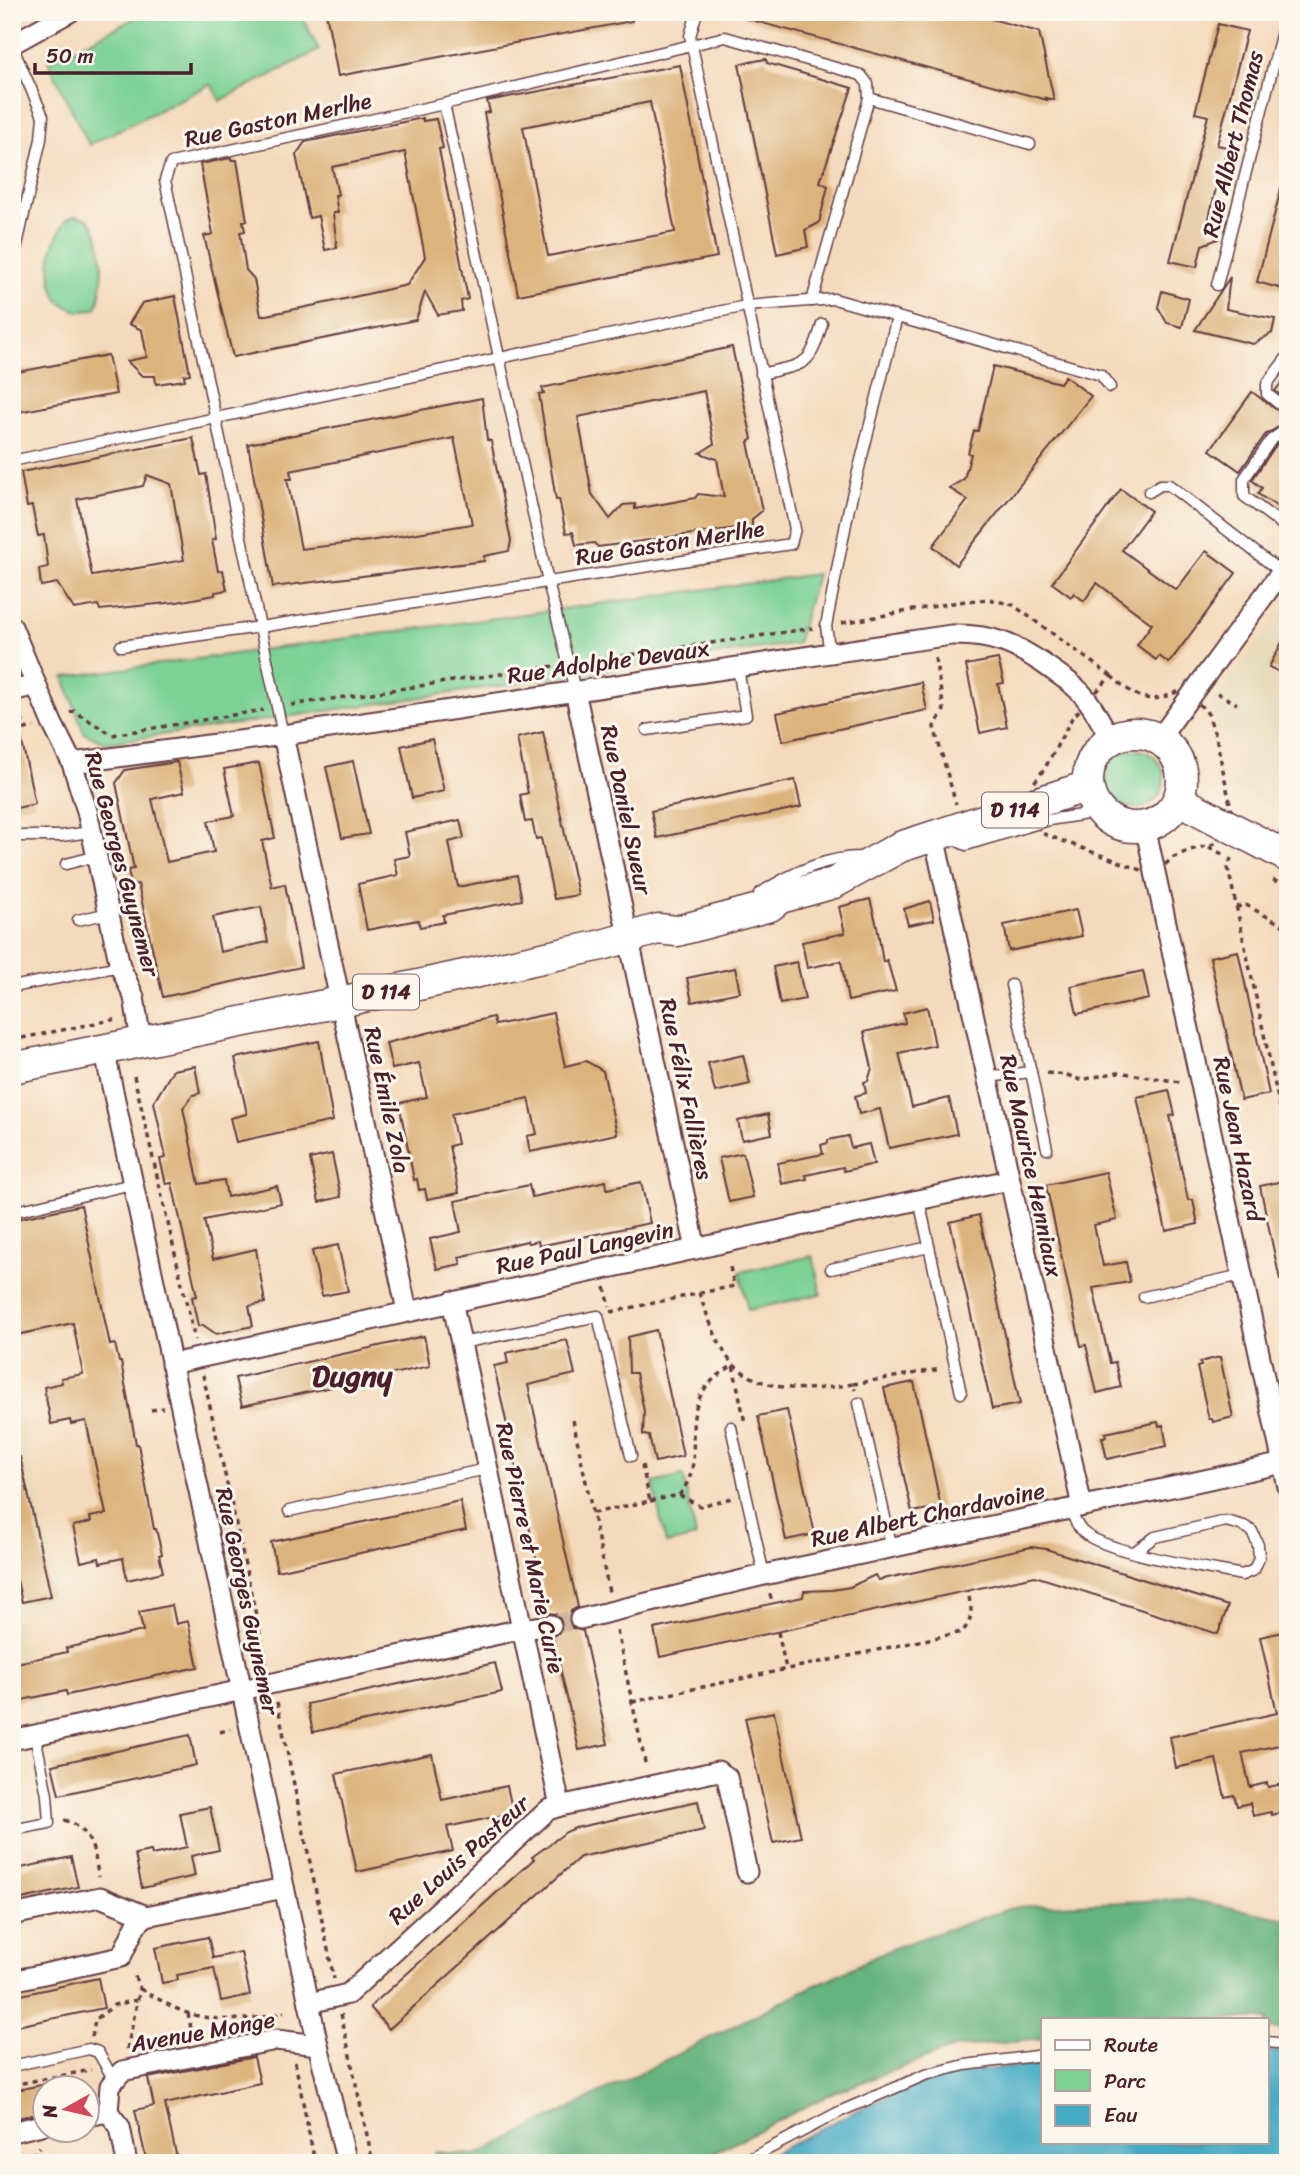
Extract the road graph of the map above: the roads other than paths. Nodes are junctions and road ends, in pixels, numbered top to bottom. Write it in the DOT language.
graph roads {
  1 [pos="71,12"];
  2 [pos="697,12"];
  3 [pos="1287,12"];
  4 [pos="12,45"];
  5 [pos="692,45"];
  6 [pos="869,97"];
  7 [pos="444,104"];
  8 [pos="1030,144"];
  9 [pos="12,267"];
  10 [pos="1217,285"];
  11 [pos="812,301"];
  12 [pos="746,306"];
  13 [pos="897,317"];
  14 [pos="822,324"];
  15 [pos="1288,356"];
  16 [pos="499,358"];
  17 [pos="761,374"];
  18 [pos="1110,387"];
  19 [pos="1288,411"];
  20 [pos="215,418"];
  21 [pos="1288,428"];
  22 [pos="12,461"];
  23 [pos="1149,492"];
  24 [pos="1288,529"];
  25 [pos="1285,567"];
  26 [pos="548,582"];
  27 [pos="12,627"];
  28 [pos="260,627"];
  29 [pos="121,646"];
  30 [pos="830,655"];
  31 [pos="738,668"];
  32 [pos="36,685"];
  33 [pos="12,691"];
  34 [pos="575,691"];
  35 [pos="647,730"];
  36 [pos="283,735"];
  37 [pos="1111,739"];
  38 [pos="1159,739"];
  39 [pos="72,763"];
  40 [pos="1094,799"];
  41 [pos="1179,800"];
  42 [pos="1145,826"];
  43 [pos="90,832"];
  44 [pos="946,832"];
  45 [pos="12,836"];
  46 [pos="97,856"];
  47 [pos="1288,857"];
  48 [pos="66,864"];
  49 [pos="109,913"];
  50 [pos="78,920"];
  51 [pos="629,939"];
  52 [pos="120,966"];
  53 [pos="1011,985"];
  54 [pos="12,986"];
  55 [pos="340,1002"];
  56 [pos="134,1029"];
  57 [pos="104,1049"];
  58 [pos="12,1068"];
  59 [pos="1031,1072"];
  60 [pos="986,1077"];
  61 [pos="1047,1149"];
  62 [pos="1009,1180"];
  63 [pos="132,1184"];
  64 [pos="919,1200"];
  65 [pos="12,1212"];
  66 [pos="929,1248"];
  67 [pos="696,1249"];
  68 [pos="831,1269"];
  69 [pos="1242,1275"];
  70 [pos="1144,1297"];
  71 [pos="452,1301"];
  72 [pos="407,1311"];
  73 [pos="461,1343"];
  74 [pos="171,1364"];
  75 [pos="961,1393"];
  76 [pos="859,1403"];
  77 [pos="731,1427"];
  78 [pos="631,1456"];
  79 [pos="1285,1462"];
  80 [pos="487,1469"];
  81 [pos="1288,1487"];
  82 [pos="1076,1507"];
  83 [pos="289,1511"];
  84 [pos="892,1548"];
  85 [pos="1134,1552"];
  86 [pos="764,1575"];
  87 [pos="580,1619"];
  88 [pos="551,1625"];
  89 [pos="522,1629"];
  90 [pos="242,1691"];
  91 [pos="35,1735"];
  92 [pos="12,1740"];
  93 [pos="560,1806"];
  94 [pos="12,1830"];
  95 [pos="747,1872"];
  96 [pos="284,1888"];
  97 [pos="12,1915"];
  98 [pos="146,1916"];
  99 [pos="12,1980"];
  100 [pos="309,2003"];
  101 [pos="1268,2042"];
  102 [pos="1288,2044"];
  103 [pos="318,2045"];
  104 [pos="1041,2055"];
  105 [pos="12,2067"];
  106 [pos="116,2075"];
  107 [pos="108,2112"];
  108 [pos="102,2113"];
  109 [pos="32,2127"];
  110 [pos="12,2132"];
  111 [pos="127,2163"];
  112 [pos="347,2163"];
  113 [pos="742,2163"];
  1 -- 4 [label="street"];
  2 -- 5 [label="lane"];
  3 -- 10 [label="lane, Rue Albert Thomas"];
  4 -- 9 [label="lane"];
  5 -- 6 [label="lane, Rue Gaston Merlhe"];
  5 -- 7 [label="lane, Rue Gaston Merlhe"];
  5 -- 12 [label="lane, Rue Gaston Merlhe"];
  6 -- 8 [label="lane"];
  6 -- 11 [label="lane"];
  7 -- 16 [label="lane, Rue Gaston Merlhe"];
  7 -- 20 [label="lane, Rue Gaston Merlhe"];
  11 -- 12 [label="lane"];
  11 -- 13 [label="lane"];
  12 -- 16 [label="lane"];
  12 -- 17 [label="lane, Rue Gaston Merlhe"];
  13 -- 18 [label="lane"];
  13 -- 30 [label="lane"];
  14 -- 17 [label="lane"];
  15 -- 19 [label="lane"];
  16 -- 20 [label="lane"];
  16 -- 26 [label="lane, Rue Gaston Merlhe"];
  17 -- 26 [label="lane, Rue Gaston Merlhe"];
  20 -- 22 [label="lane"];
  20 -- 28 [label="lane, Rue Gaston Merlhe"];
  21 -- 24 [label="lane"];
  23 -- 25 [label="lane"];
  25 -- 38 [label="street"];
  26 -- 28 [label="lane, Rue Gaston Merlhe"];
  26 -- 34 [label="lane, Rue Gaston Merlhe"];
  27 -- 32 [label="street, Rue Georges Guynemer"];
  28 -- 29 [label="lane, Rue Gaston Merlhe"];
  28 -- 36 [label="lane, Rue Gaston Merlhe"];
  30 -- 31 [label="street, Rue Adolphe Devaux"];
  30 -- 37 [label="street, Rue Adolphe Devaux"];
  31 -- 34 [label="street, Rue Adolphe Devaux"];
  31 -- 35 [label="lane"];
  32 -- 33 [label="street"];
  32 -- 39 [label="street, Rue Georges Guynemer"];
  34 -- 36 [label="street, Rue Adolphe Devaux"];
  34 -- 51 [label="street, Rue Daniel Sueur"];
  36 -- 39 [label="street, Rue Adolphe Devaux"];
  36 -- 55 [label="street, Rue Émile Zola"];
  37 -- 38 [label="main road"];
  37 -- 40 [label="main road"];
  38 -- 41 [label="main road"];
  39 -- 43 [label="street, Rue Georges Guynemer"];
  40 -- 42 [label="main road"];
  40 -- 44 [label="main road, D 114"];
  41 -- 42 [label="main road"];
  41 -- 47 [label="main road"];
  42 -- 69 [label="street, Rue Jean Hazard"];
  43 -- 45 [label="lane"];
  43 -- 46 [label="street, Rue Georges Guynemer"];
  44 -- 51 [label="main road, D 114"];
  44 -- 60 [label="street, Rue Maurice Henniaux"];
  46 -- 48 [label="lane"];
  46 -- 49 [label="street, Rue Georges Guynemer"];
  49 -- 50 [label="lane"];
  49 -- 52 [label="street, Rue Georges Guynemer"];
  51 -- 55 [label="main road, D 114"];
  51 -- 67 [label="street, Rue Félix Fallières"];
  52 -- 54 [label="lane"];
  52 -- 56 [label="street, Rue Georges Guynemer"];
  53 -- 59 [label="lane"];
  55 -- 56 [label="main road, D 114"];
  55 -- 72 [label="street, Rue Émile Zola"];
  56 -- 57 [label="main road, D 114"];
  57 -- 58 [label="main road, D 114"];
  57 -- 63 [label="street, Rue Georges Guynemer"];
  59 -- 60 [label="lane"];
  59 -- 61 [label="lane"];
  60 -- 62 [label="street, Rue Maurice Henniaux"];
  62 -- 64 [label="street, Rue Paul Langevin"];
  62 -- 82 [label="street, Rue Maurice Henniaux"];
  63 -- 65 [label="lane"];
  63 -- 74 [label="street, Rue Georges Guynemer"];
  64 -- 66 [label="lane"];
  64 -- 67 [label="street, Rue Paul Langevin"];
  66 -- 68 [label="lane"];
  66 -- 75 [label="lane"];
  67 -- 71 [label="street, Rue Paul Langevin"];
  69 -- 70 [label="lane"];
  69 -- 79 [label="street, Rue Jean Hazard"];
  71 -- 72 [label="street, Rue Paul Langevin"];
  71 -- 73 [label="street, Rue Pierre et Marie Curie"];
  72 -- 74 [label="street, Rue Paul Langevin"];
  73 -- 78 [label="lane"];
  73 -- 80 [label="street, Rue Pierre et Marie Curie"];
  74 -- 90 [label="street, Rue Georges Guynemer"];
  76 -- 84 [label="lane"];
  77 -- 86 [label="lane"];
  79 -- 81 [label="street, Rue Jean Hazard"];
  79 -- 82 [label="street, Rue Albert Chardavoine"];
  80 -- 83 [label="lane"];
  80 -- 89 [label="street, Rue Pierre et Marie Curie"];
  82 -- 84 [label="street, Rue Albert Chardavoine"];
  82 -- 85 [label="lane"];
  84 -- 86 [label="street, Rue Albert Chardavoine"];
  85 -- 85 [label="lane"];
  86 -- 87 [label="street, Rue Albert Chardavoine"];
  88 -- 89 [label="street"];
  89 -- 90 [label="street"];
  89 -- 93 [label="street, Rue Pierre et Marie Curie"];
  90 -- 91 [label="street"];
  90 -- 96 [label="street, Rue Georges Guynemer"];
  91 -- 92 [label="street"];
  91 -- 94 [label="lane"];
  93 -- 95 [label="street, Rue Louis Pasteur"];
  93 -- 100 [label="street, Rue Louis Pasteur"];
  96 -- 98 [label="street"];
  96 -- 100 [label="street, Rue Georges Guynemer"];
  97 -- 98 [label="street"];
  98 -- 99 [label="street"];
  100 -- 103 [label="street, Rue Georges Guynemer"];
  101 -- 102 [label="lane"];
  103 -- 106 [label="street, Avenue Monge"];
  103 -- 112 [label="street, Rue Georges Guynemer"];
  104 -- 113 [label="lane"];
  105 -- 106 [label="lane"];
  106 -- 107 [label="street, Avenue Monge"];
  107 -- 108 [label="street"];
  107 -- 111 [label="street"];
  109 -- 110 [label="street"];
}
